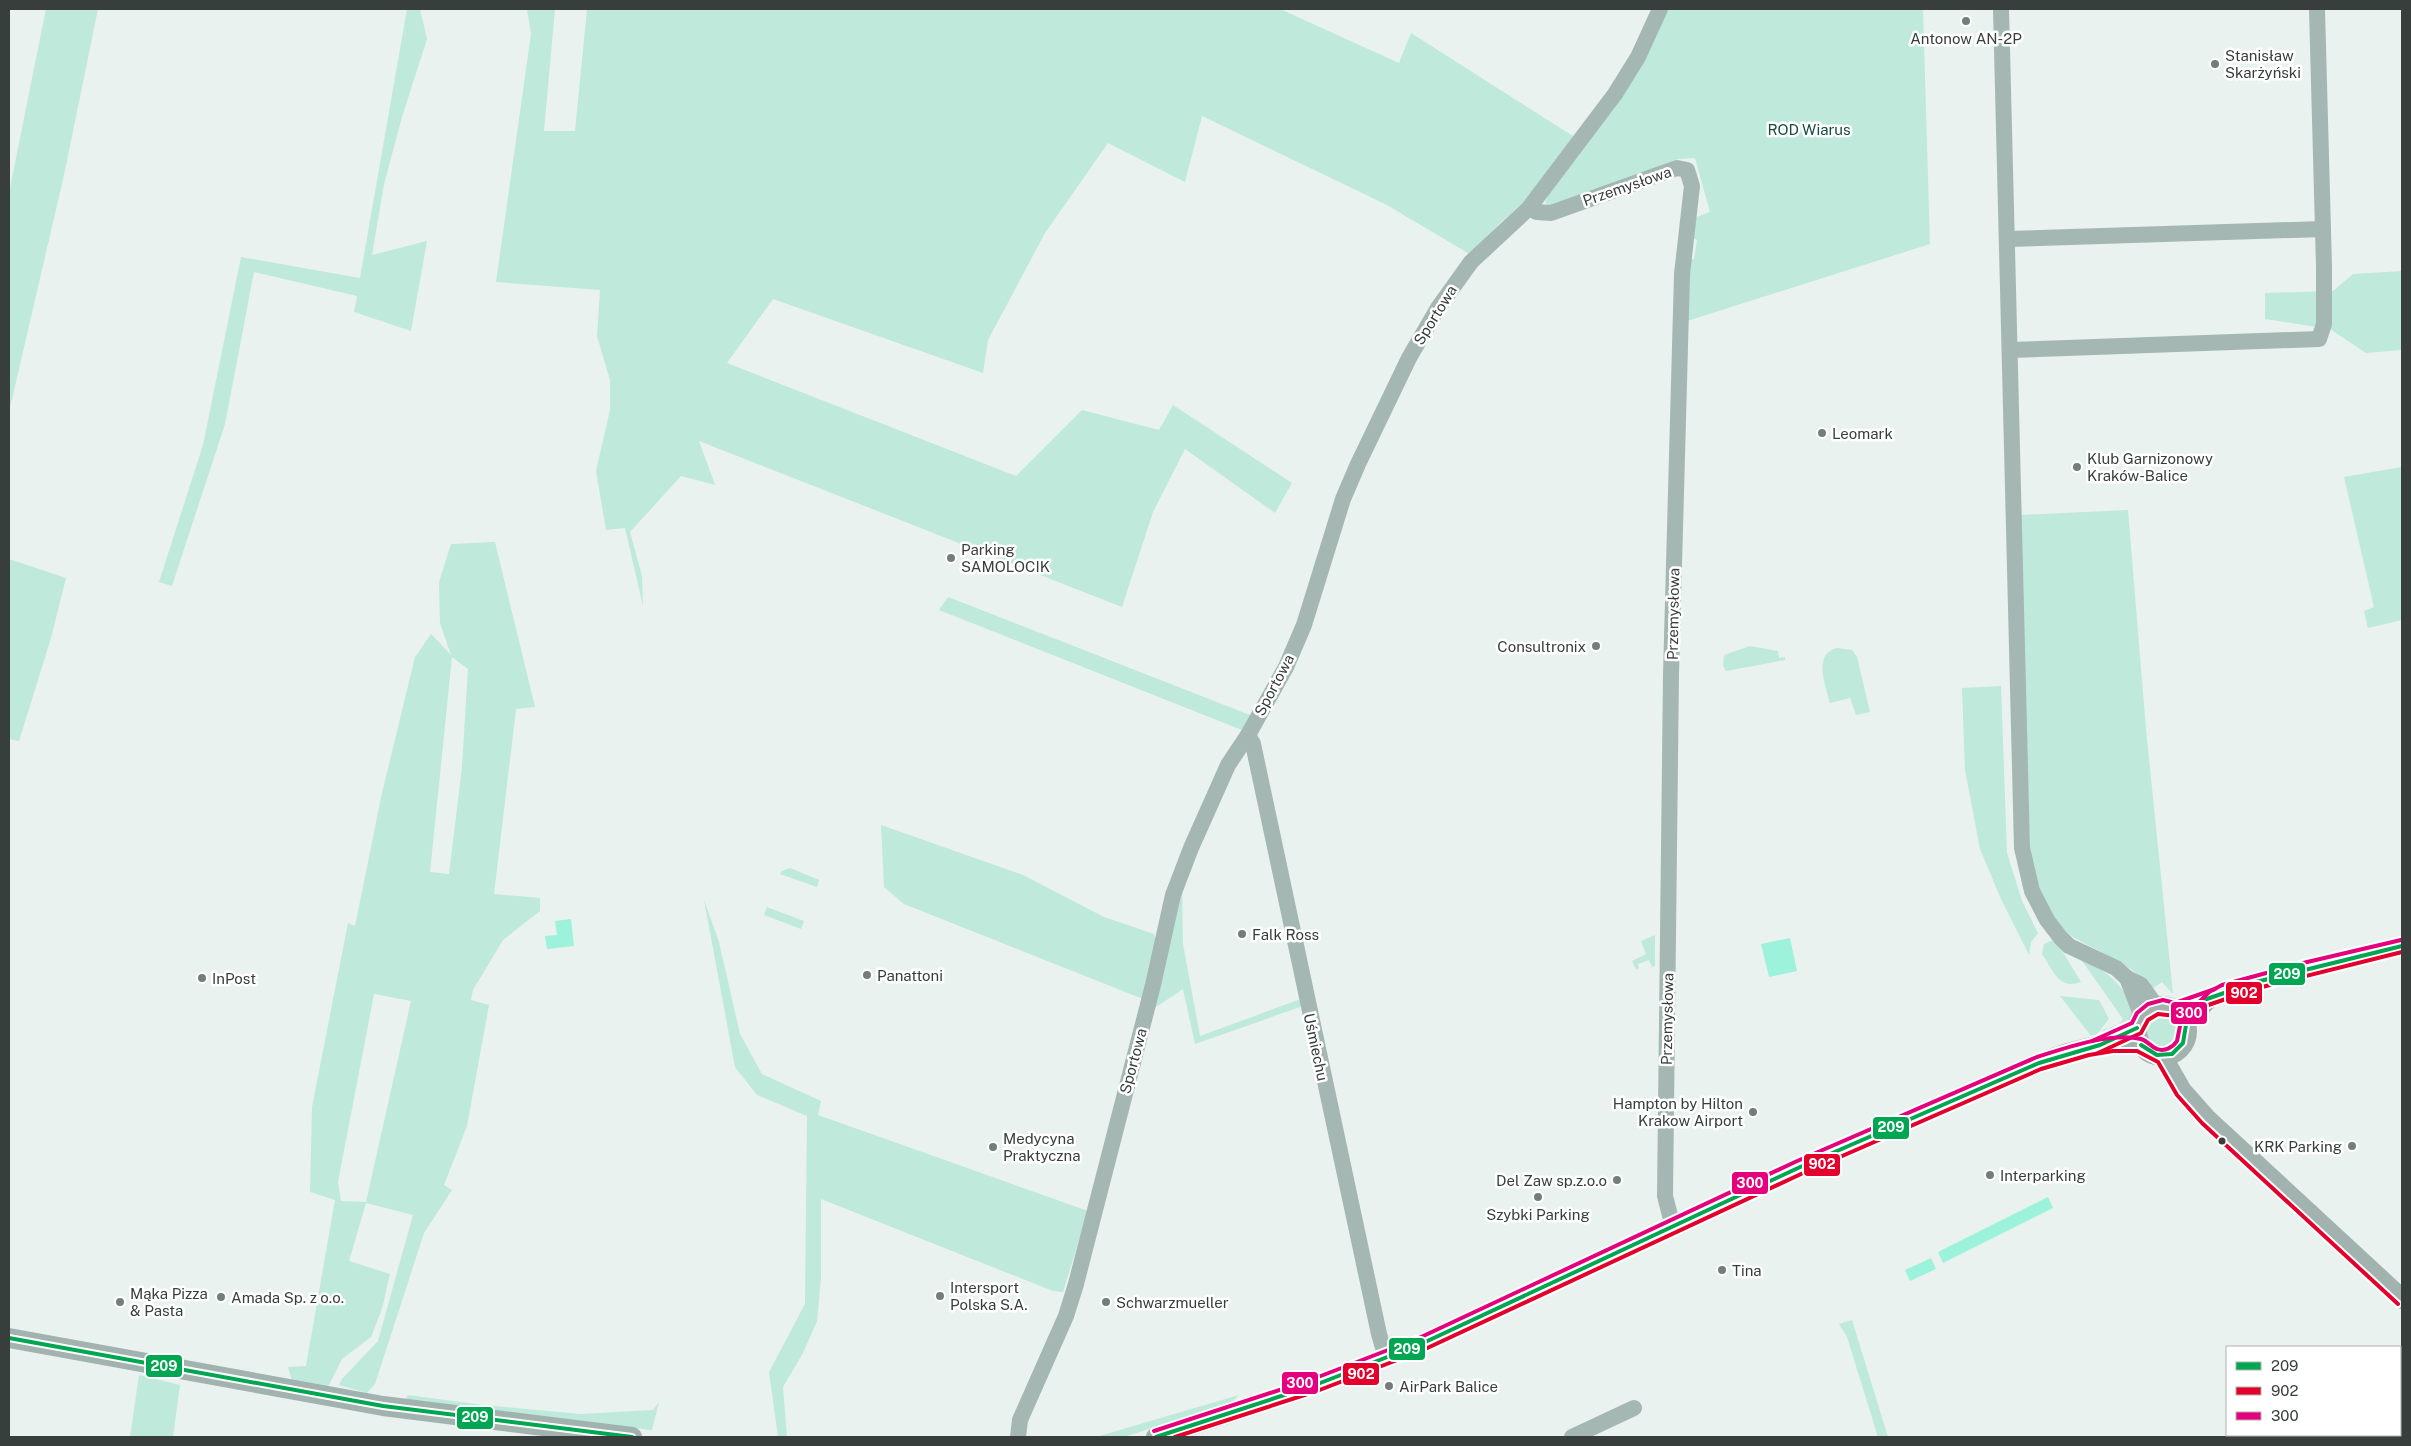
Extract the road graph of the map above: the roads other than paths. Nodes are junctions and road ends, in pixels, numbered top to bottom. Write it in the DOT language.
graph roads {
  1 [pos="1660,9"];
  2 [pos="2001,9"];
  3 [pos="2317,9"];
  4 [pos="1529,208"];
  5 [pos="2323,229"];
  6 [pos="2007,239"];
  7 [pos="2010,350"];
  8 [pos="1248,734"];
  9 [pos="2402,946"];
  10 [pos="2156,1022"];
  11 [pos="2169,1054"];
  12 [pos="1673,1227"];
  13 [pos="2402,1299"];
  14 [pos="9,1338"];
  15 [pos="1386,1358"];
  16 [pos="1634,1408"];
  17 [pos="1014,1433"];
  18 [pos="632,1437"];
  19 [pos="1156,1437"];
  20 [pos="1572,1437"];
  1 -- 4 [label="street, Sportowa"];
  2 -- 6 [label="street"];
  3 -- 5 [label="street"];
  4 -- 8 [label="street, Sportowa"];
  4 -- 12 [label="street, Przemysłowa"];
  5 -- 6 [label="street"];
  5 -- 7 [label="street"];
  6 -- 7 [label="street"];
  7 -- 10 [label="street"];
  8 -- 15 [label="street, Uśmiechu"];
  8 -- 17 [label="street, Sportowa"];
  9 -- 10 [label="street"];
  10 -- 11 [label="main road"];
  10 -- 11 [label="main road"];
  10 -- 12 [label="main road"];
  11 -- 13 [label="main road"];
  12 -- 15 [label="main road"];
  14 -- 18 [label="main road"];
  15 -- 19 [label="main road"];
  16 -- 20 [label="street"];
}
